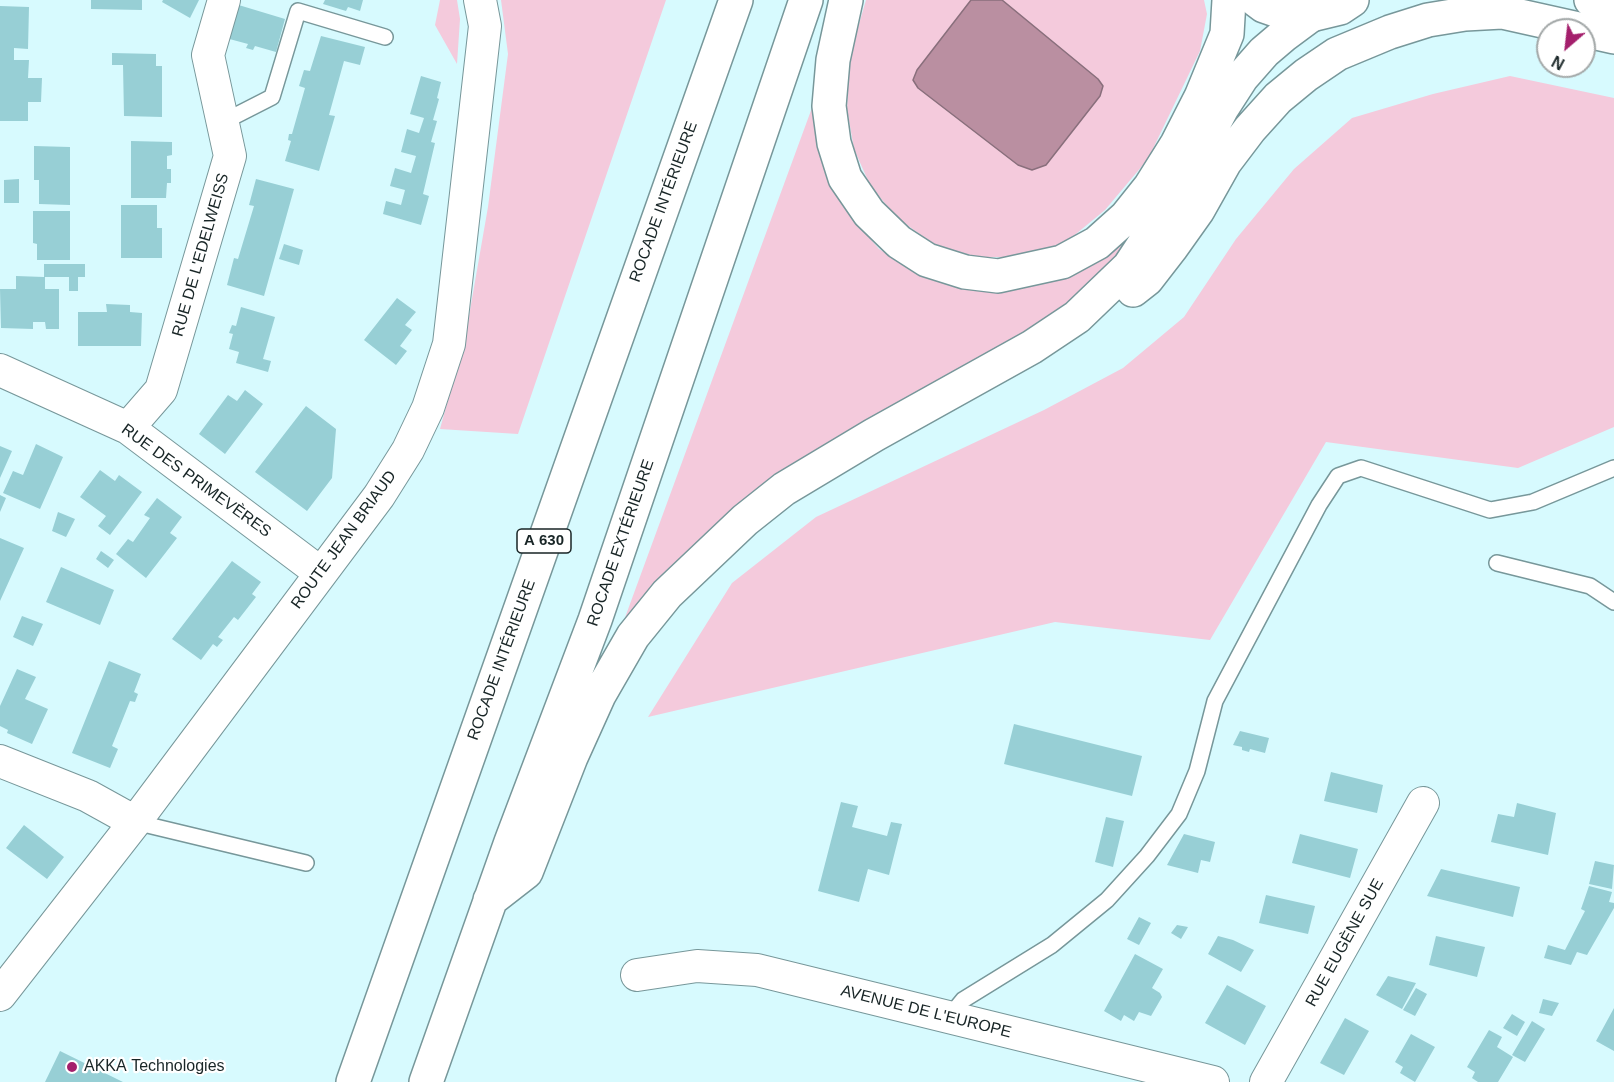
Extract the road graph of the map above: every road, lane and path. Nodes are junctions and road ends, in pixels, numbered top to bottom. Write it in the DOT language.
graph roads {
  1 [pos="224,0"];
  2 [pos="480,0"];
  3 [pos="731,0"];
  4 [pos="736,0"];
  5 [pos="806,0"];
  6 [pos="846,0"];
  7 [pos="1229,0"];
  8 [pos="1256,0"];
  9 [pos="1352,0"];
  10 [pos="1591,0"];
  11 [pos="1614,6"];
  12 [pos="1311,15"];
  13 [pos="385,37"];
  14 [pos="1614,37"];
  15 [pos="714,63"];
  16 [pos="223,122"];
  17 [pos="0,370"];
  18 [pos="984,374"];
  19 [pos="128,428"];
  20 [pos="1614,468"];
  21 [pos="1497,563"];
  22 [pos="319,574"];
  23 [pos="1614,602"];
  24 [pos="0,761"];
  25 [pos="1423,803"];
  26 [pos="135,822"];
  27 [pos="306,863"];
  28 [pos="490,900"];
  29 [pos="637,975"];
  30 [pos="0,995"];
  31 [pos="949,1017"];
  32 [pos="353,1082"];
  33 [pos="426,1082"];
  34 [pos="1213,1082"];
  35 [pos="1266,1082"];
  1 -- 16 [label="street, RUE DE L'EDELWEISS"];
  2 -- 22 [label="street, ROUTE JEAN BRIAUD"];
  3 -- 15 [label="main road"];
  4 -- 15 [label="main road, ROCADE INTÉRIEURE / A 630"];
  5 -- 28 [label="main road, ROCADE EXTÉRIEURE"];
  6 -- 7 [label="main road"];
  8 -- 12 [label="main road"];
  9 -- 12 [label="main road"];
  10 -- 11 [label="main road"];
  12 -- 18 [label="main road"];
  13 -- 16 [label="lane"];
  14 -- 18 [label="main road"];
  15 -- 32 [label="main road, ROCADE INTÉRIEURE / A 630"];
  16 -- 19 [label="street, RUE DE L'EDELWEISS"];
  17 -- 19 [label="street, RUE DES PRIMEVÈRES"];
  18 -- 28 [label="main road"];
  19 -- 22 [label="street, RUE DES PRIMEVÈRES"];
  20 -- 31 [label="lane"];
  21 -- 23 [label="lane"];
  22 -- 26 [label="street, ROUTE JEAN BRIAUD"];
  24 -- 26 [label="street"];
  25 -- 35 [label="street, RUE EUGÈNE SUE"];
  26 -- 27 [label="lane"];
  26 -- 30 [label="street, ROUTE JEAN BRIAUD"];
  28 -- 33 [label="main road, ROCADE EXTÉRIEURE"];
  29 -- 31 [label="street, AVENUE DE L'EUROPE"];
  31 -- 34 [label="street, AVENUE DE L'EUROPE"];
}
